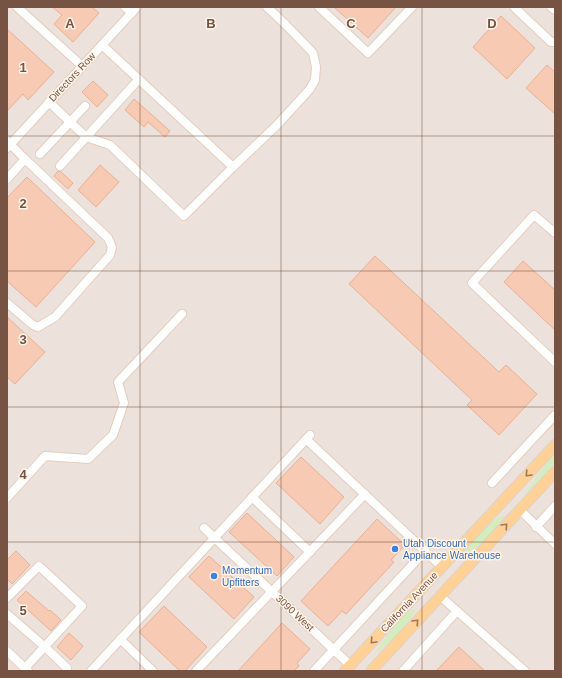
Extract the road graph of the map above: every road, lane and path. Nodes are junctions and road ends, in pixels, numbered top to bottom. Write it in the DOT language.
graph roads {
  1 [pos="17,7"];
  2 [pos="125,7"];
  3 [pos="267,7"];
  4 [pos="319,7"];
  5 [pos="412,7"];
  6 [pos="514,7"];
  7 [pos="551,7"];
  8 [pos="134,10"];
  9 [pos="555,10"];
  10 [pos="555,42"];
  11 [pos="102,45"];
  12 [pos="82,66"];
  13 [pos="139,79"];
  14 [pos="49,102"];
  15 [pos="85,106"];
  16 [pos="70,122"];
  17 [pos="86,137"];
  18 [pos="8,144"];
  19 [pos="40,154"];
  20 [pos="25,159"];
  21 [pos="60,166"];
  22 [pos="233,167"];
  23 [pos="7,179"];
  24 [pos="555,233"];
  25 [pos="7,303"];
  26 [pos="182,314"];
  27 [pos="555,362"];
  28 [pos="554,416"];
  29 [pos="555,445"];
  30 [pos="555,472"];
  31 [pos="492,483"];
  32 [pos="365,494"];
  33 [pos="252,497"];
  34 [pos="7,498"];
  35 [pos="506,498"];
  36 [pos="555,506"];
  37 [pos="520,510"];
  38 [pos="536,527"];
  39 [pos="204,528"];
  40 [pos="214,538"];
  41 [pos="555,544"];
  42 [pos="425,551"];
  43 [pos="310,552"];
  44 [pos="442,567"];
  45 [pos="434,576"];
  46 [pos="272,592"];
  47 [pos="444,592"];
  48 [pos="7,598"];
  49 [pos="457,611"];
  50 [pos="7,614"];
  51 [pos="120,639"];
  52 [pos="45,646"];
  53 [pos="333,649"];
  54 [pos="7,651"];
  55 [pos="67,668"];
  56 [pos="351,669"];
  57 [pos="27,670"];
  58 [pos="91,671"];
  59 [pos="153,671"];
  60 [pos="196,671"];
  61 [pos="314,671"];
  62 [pos="371,671"];
  63 [pos="403,671"];
  64 [pos="525,671"];
  1 -- 12 [label="street"];
  2 -- 8 [label="street"];
  3 -- 22 [label="street"];
  4 -- 5 [label="street"];
  6 -- 10 [label="street"];
  7 -- 9 [label="street"];
  8 -- 11 [label="street, Directors Row"];
  11 -- 12 [label="street, Directors Row"];
  11 -- 13 [label="street"];
  12 -- 14 [label="street, Directors Row"];
  13 -- 17 [label="street"];
  13 -- 22 [label="street"];
  14 -- 16 [label="street"];
  14 -- 18 [label="street, Directors Row"];
  15 -- 16 [label="street"];
  16 -- 17 [label="street"];
  16 -- 19 [label="street"];
  17 -- 21 [label="street"];
  17 -- 22 [label="street"];
  18 -- 20 [label="street"];
  20 -- 23 [label="street"];
  20 -- 25 [label="street"];
  24 -- 27 [label="street"];
  26 -- 34 [label="street"];
  28 -- 31 [label="street"];
  29 -- 35 [label="main road, California Avenue, one-way"];
  30 -- 37 [label="main road, California Avenue"];
  32 -- 33 [label="street"];
  32 -- 42 [label="street"];
  32 -- 43 [label="street"];
  33 -- 40 [label="street"];
  33 -- 43 [label="street"];
  35 -- 37 [label="main road"];
  35 -- 44 [label="main road, California Avenue"];
  36 -- 38 [label="street"];
  37 -- 38 [label="street"];
  47 -- 37 [label="main road, California Avenue, one-way"];
  38 -- 41 [label="street"];
  39 -- 40 [label="street, 3090 West"];
  40 -- 46 [label="street, 3090 West"];
  40 -- 51 [label="street"];
  42 -- 44 [label="street"];
  42 -- 53 [label="street"];
  43 -- 46 [label="street"];
  44 -- 45 [label="main road, California Avenue"];
  45 -- 47 [label="main road"];
  45 -- 56 [label="main road, California Avenue, one-way"];
  46 -- 53 [label="street, 3090 West"];
  46 -- 60 [label="street"];
  47 -- 49 [label="street"];
  62 -- 47 [label="main road, California Avenue, one-way"];
  48 -- 52 [label="street"];
  49 -- 63 [label="street"];
  49 -- 64 [label="street"];
  50 -- 52 [label="street"];
  51 -- 58 [label="street"];
  51 -- 59 [label="street"];
  52 -- 55 [label="street"];
  52 -- 57 [label="street"];
  53 -- 56 [label="street, 3090 West"];
  53 -- 61 [label="street"];
  54 -- 57 [label="street"];
}
